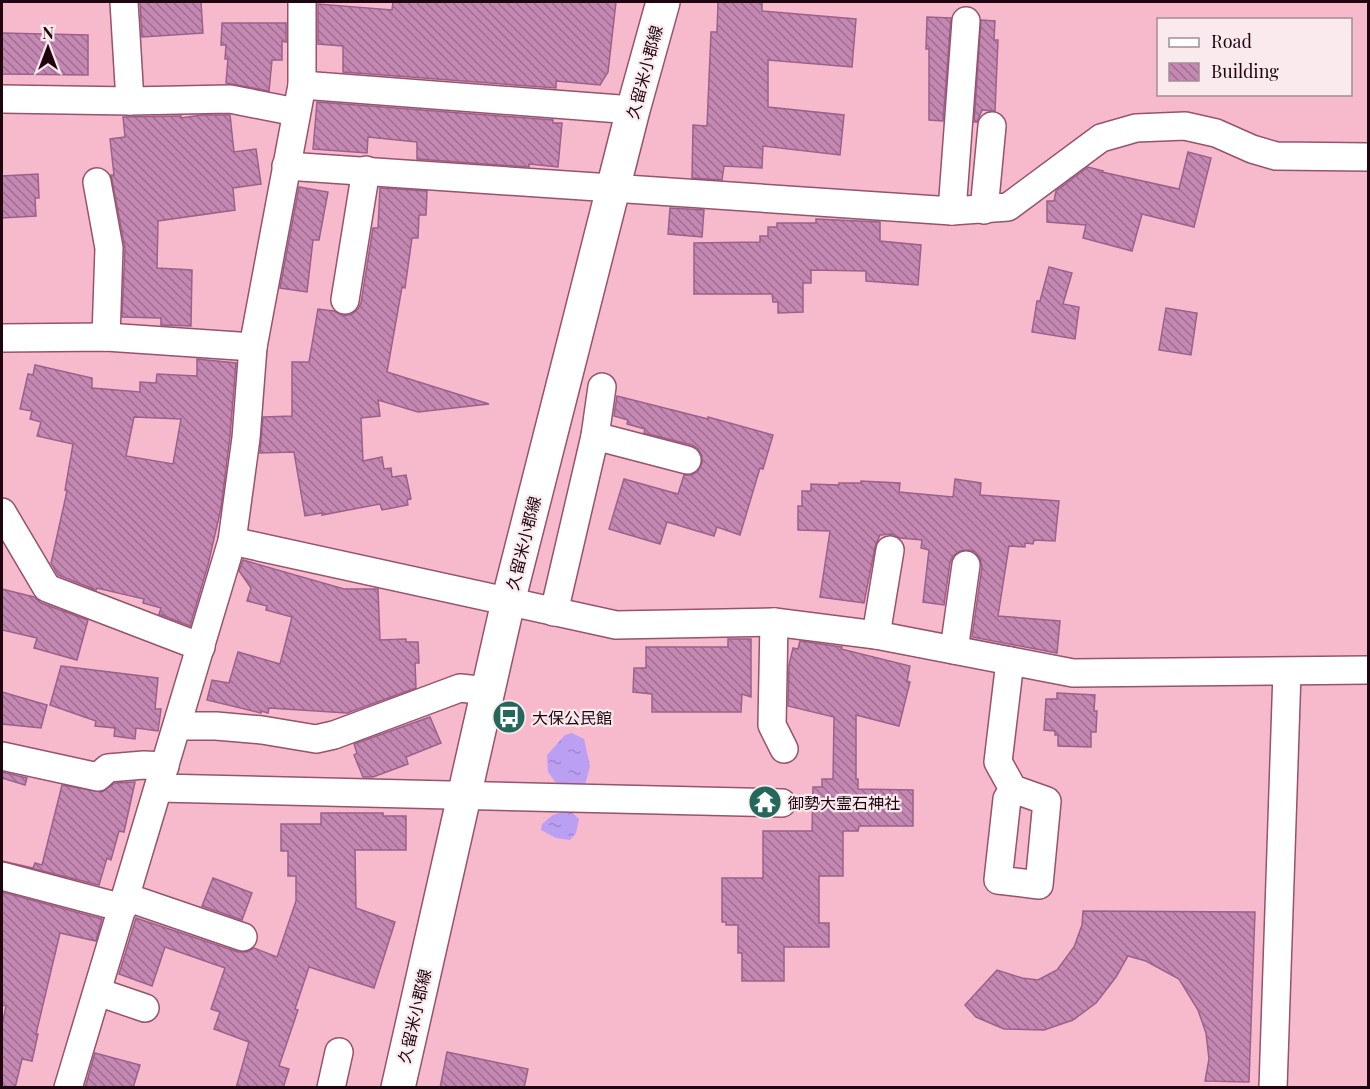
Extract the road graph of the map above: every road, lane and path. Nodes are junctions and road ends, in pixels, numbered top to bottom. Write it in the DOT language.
graph roads {
  1 [pos="123,2"];
  2 [pos="302,2"];
  3 [pos="663,2"];
  4 [pos="966,21"];
  5 [pos="302,85"];
  6 [pos="2,99"];
  7 [pos="130,101"];
  8 [pos="633,110"];
  9 [pos="296,112"];
  10 [pos="992,126"];
  11 [pos="1368,157"];
  12 [pos="286,166"];
  13 [pos="366,170"];
  14 [pos="97,182"];
  15 [pos="614,189"];
  16 [pos="984,210"];
  17 [pos="952,211"];
  18 [pos="345,300"];
  19 [pos="106,337"];
  20 [pos="2,338"];
  21 [pos="253,347"];
  22 [pos="602,387"];
  23 [pos="595,436"];
  24 [pos="687,460"];
  25 [pos="2,512"];
  26 [pos="232,541"];
  27 [pos="890,550"];
  28 [pos="966,565"];
  29 [pos="508,602"];
  30 [pos="554,612"];
  31 [pos="774,622"];
  32 [pos="876,635"];
  33 [pos="201,647"];
  34 [pos="954,650"];
  35 [pos="1010,661"];
  36 [pos="1368,670"];
  37 [pos="1287,672"];
  38 [pos="488,691"];
  39 [pos="177,726"];
  40 [pos="784,749"];
  41 [pos="2,756"];
  42 [pos="162,777"];
  43 [pos="1013,789"];
  44 [pos="464,795"];
  45 [pos="782,803"];
  46 [pos="2,876"];
  47 [pos="124,903"];
  48 [pos="243,937"];
  49 [pos="98,992"];
  50 [pos="145,1008"];
  51 [pos="339,1052"];
  52 [pos="68,1088"];
  53 [pos="331,1088"];
  54 [pos="398,1088"];
  55 [pos="1273,1088"];
  1 -- 7 [label="street"];
  2 -- 5 [label="street"];
  3 -- 8 [label="main road, 久留米小郡線"];
  4 -- 17 [label="street"];
  5 -- 8 [label="street"];
  5 -- 9 [label="street"];
  6 -- 7 [label="street"];
  7 -- 9 [label="street"];
  8 -- 15 [label="main road, 久留米小郡線"];
  9 -- 12 [label="street"];
  10 -- 16 [label="street"];
  11 -- 16 [label="street"];
  12 -- 13 [label="street"];
  12 -- 21 [label="street"];
  13 -- 15 [label="street"];
  13 -- 18 [label="street"];
  14 -- 19 [label="street"];
  15 -- 17 [label="street"];
  15 -- 29 [label="main road, 久留米小郡線"];
  16 -- 17 [label="street"];
  19 -- 20 [label="street"];
  19 -- 21 [label="street"];
  21 -- 26 [label="street"];
  22 -- 23 [label="street"];
  23 -- 24 [label="street"];
  23 -- 30 [label="street"];
  25 -- 33 [label="street"];
  26 -- 29 [label="street"];
  26 -- 33 [label="street"];
  27 -- 32 [label="street"];
  28 -- 34 [label="street"];
  29 -- 30 [label="street"];
  29 -- 38 [label="main road, 久留米小郡線"];
  30 -- 31 [label="street"];
  31 -- 32 [label="street"];
  31 -- 40 [label="street"];
  32 -- 34 [label="street"];
  33 -- 39 [label="street"];
  34 -- 35 [label="street"];
  35 -- 37 [label="street"];
  35 -- 43 [label="street"];
  36 -- 37 [label="street"];
  37 -- 55 [label="street"];
  38 -- 39 [label="street"];
  38 -- 44 [label="main road, 久留米小郡線"];
  39 -- 42 [label="street"];
  41 -- 42 [label="street"];
  42 -- 44 [label="street"];
  42 -- 47 [label="street"];
  44 -- 45 [label="street"];
  44 -- 54 [label="main road, 久留米小郡線"];
  46 -- 47 [label="street"];
  47 -- 48 [label="street"];
  47 -- 49 [label="street"];
  49 -- 50 [label="street"];
  49 -- 52 [label="street"];
  51 -- 53 [label="street"];
}
